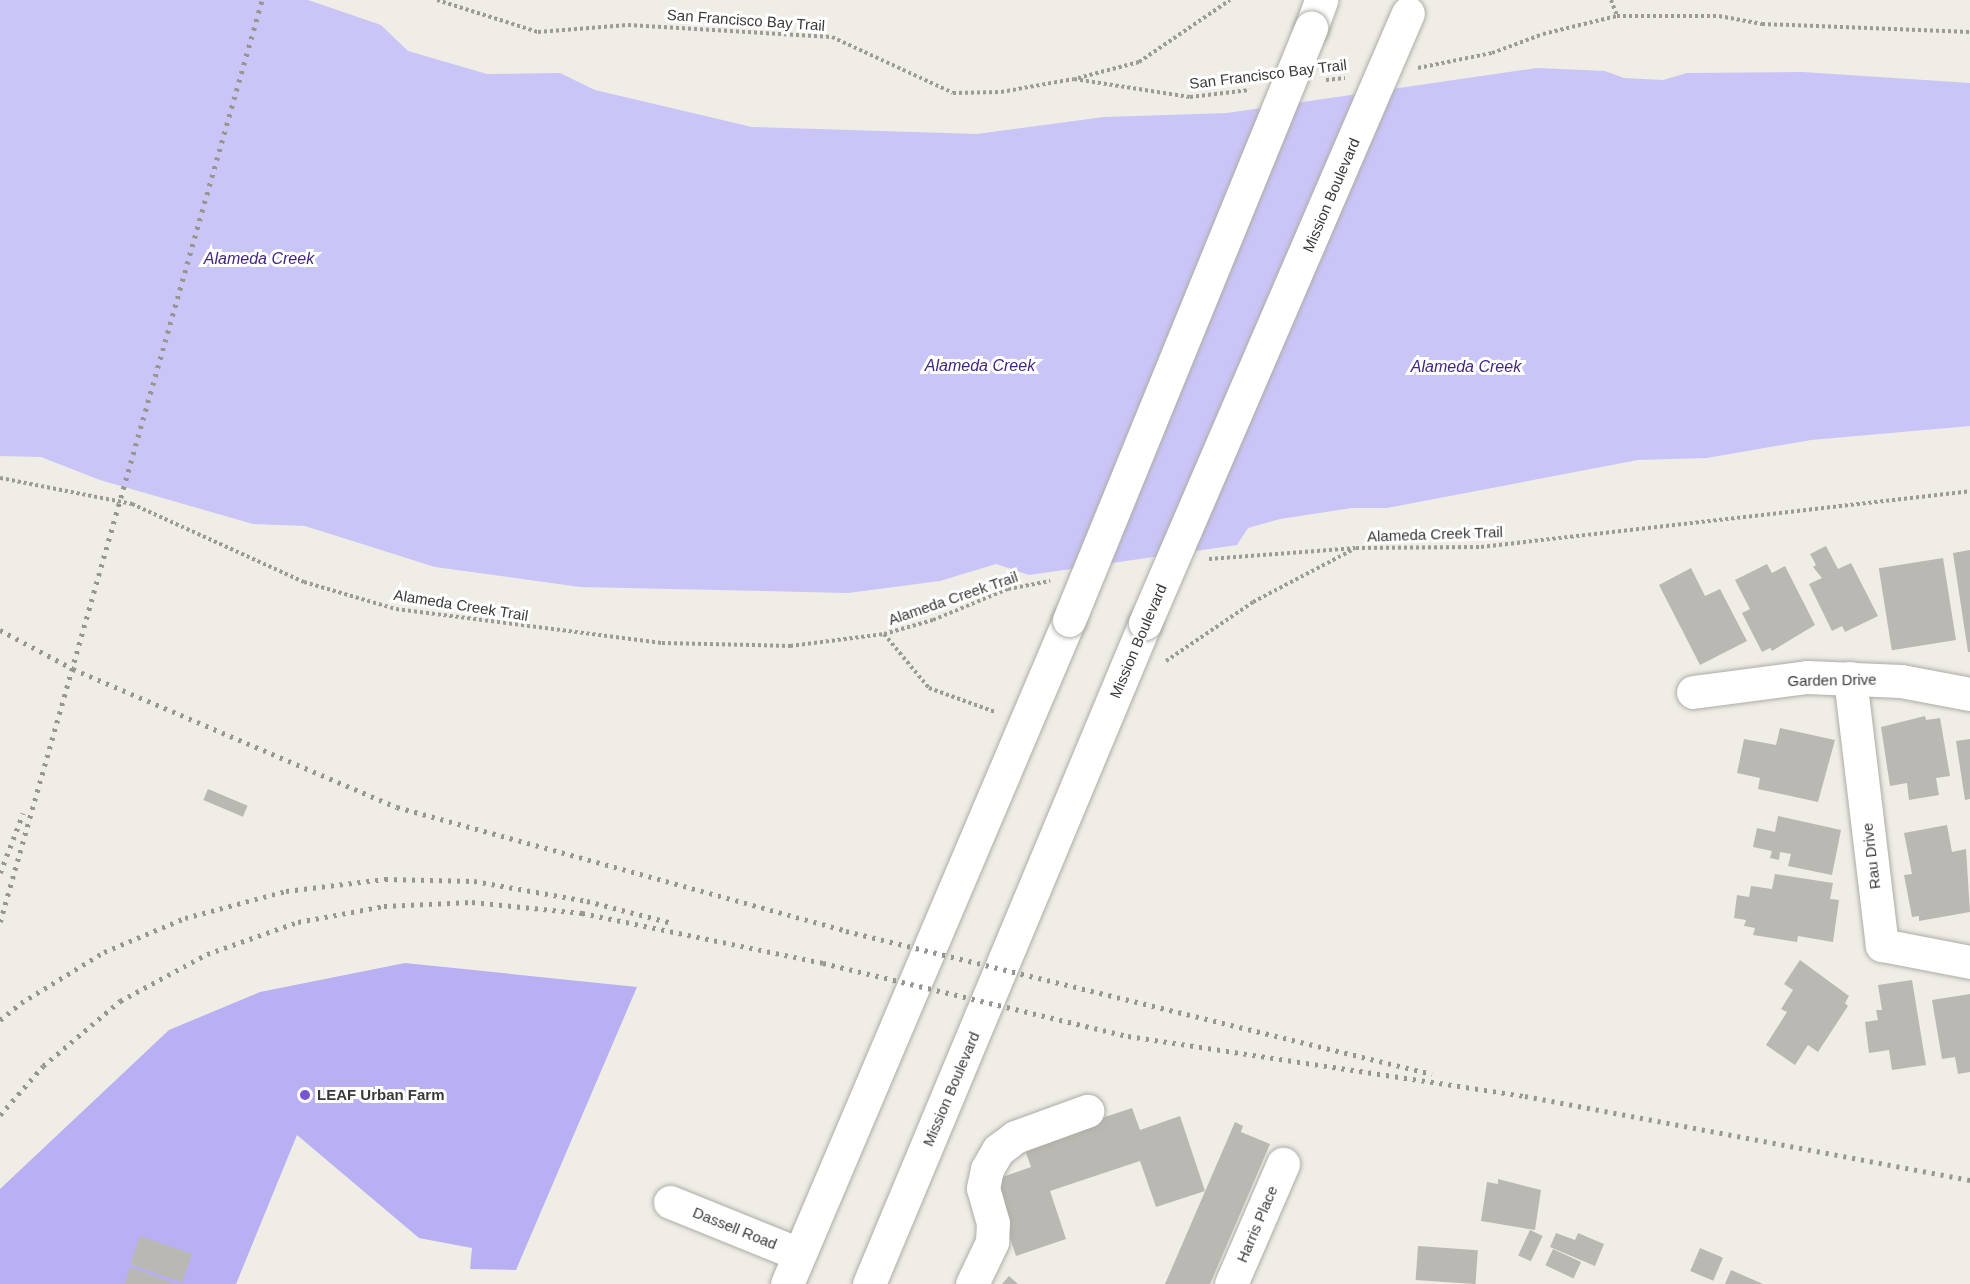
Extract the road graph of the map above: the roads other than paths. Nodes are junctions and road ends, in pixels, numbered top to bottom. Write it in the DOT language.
graph roads {
  1 [pos="1411,7"];
  2 [pos="1316,14"];
  3 [pos="1850,678"];
  4 [pos="1693,692"];
  5 [pos="1970,694"];
  6 [pos="1970,962"];
  7 [pos="1087,1111"];
  8 [pos="1283,1164"];
  9 [pos="670,1202"];
  10 [pos="799,1254"];
  11 [pos="787,1284"];
  12 [pos="869,1284"];
  13 [pos="972,1284"];
  14 [pos="1231,1284"];
  1 -- 12 [label="main road, Mission Boulevard, bridge"];
  2 -- 10 [label="main road, bridge"];
  3 -- 4 [label="main road, Garden Drive"];
  3 -- 5 [label="main road, Garden Drive"];
  3 -- 6 [label="main road, Rau Drive"];
  7 -- 13 [label="main road"];
  8 -- 14 [label="main road, Harris Place"];
  9 -- 10 [label="main road, Dassell Road"];
  10 -- 11 [label="main road"];
}
